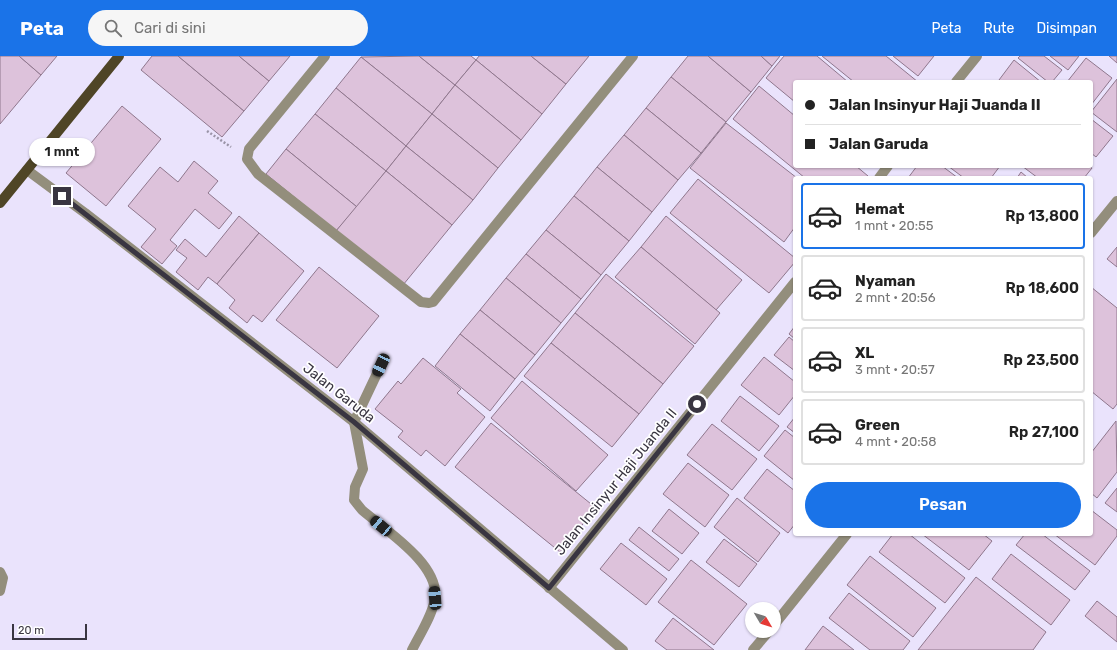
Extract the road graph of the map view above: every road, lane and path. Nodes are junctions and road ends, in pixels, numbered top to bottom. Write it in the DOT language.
graph roads {
  1 [pos="119,56"];
  2 [pos="325,56"];
  3 [pos="633,56"];
  4 [pos="977,56"];
  5 [pos="958,80"];
  6 [pos="207,131"];
  7 [pos="247,159"];
  8 [pos="886,168"];
  9 [pos="27,170"];
  10 [pos="880,176"];
  11 [pos="1117,201"];
  12 [pos="0,204"];
  13 [pos="1093,231"];
  14 [pos="793,284"];
  15 [pos="381,365"];
  16 [pos="354,422"];
  17 [pos="845,536"];
  18 [pos="0,572"];
  19 [pos="549,588"];
  20 [pos="0,591"];
  21 [pos="781,616"];
  22 [pos="763,638"];
  23 [pos="412,650"];
  24 [pos="623,650"];
  25 [pos="753,650"];
  1 -- 9 [label="main road"];
  2 -- 7 [label="street"];
  3 -- 7 [label="street"];
  4 -- 5 [label="street"];
  6 -- 7 [label="path"];
  8 -- 10 [label="street"];
  9 -- 12 [label="main road"];
  9 -- 16 [label="street, Jalan Garuda"];
  11 -- 13 [label="street"];
  14 -- 19 [label="street, Jalan Insinyur Haji Juanda II"];
  15 -- 16 [label="street"];
  16 -- 19 [label="street, Jalan Garuda"];
  16 -- 23 [label="street"];
  17 -- 21 [label="street"];
  18 -- 20 [label="street"];
  19 -- 24 [label="street, Jalan Garuda"];
  22 -- 25 [label="street"];
}
